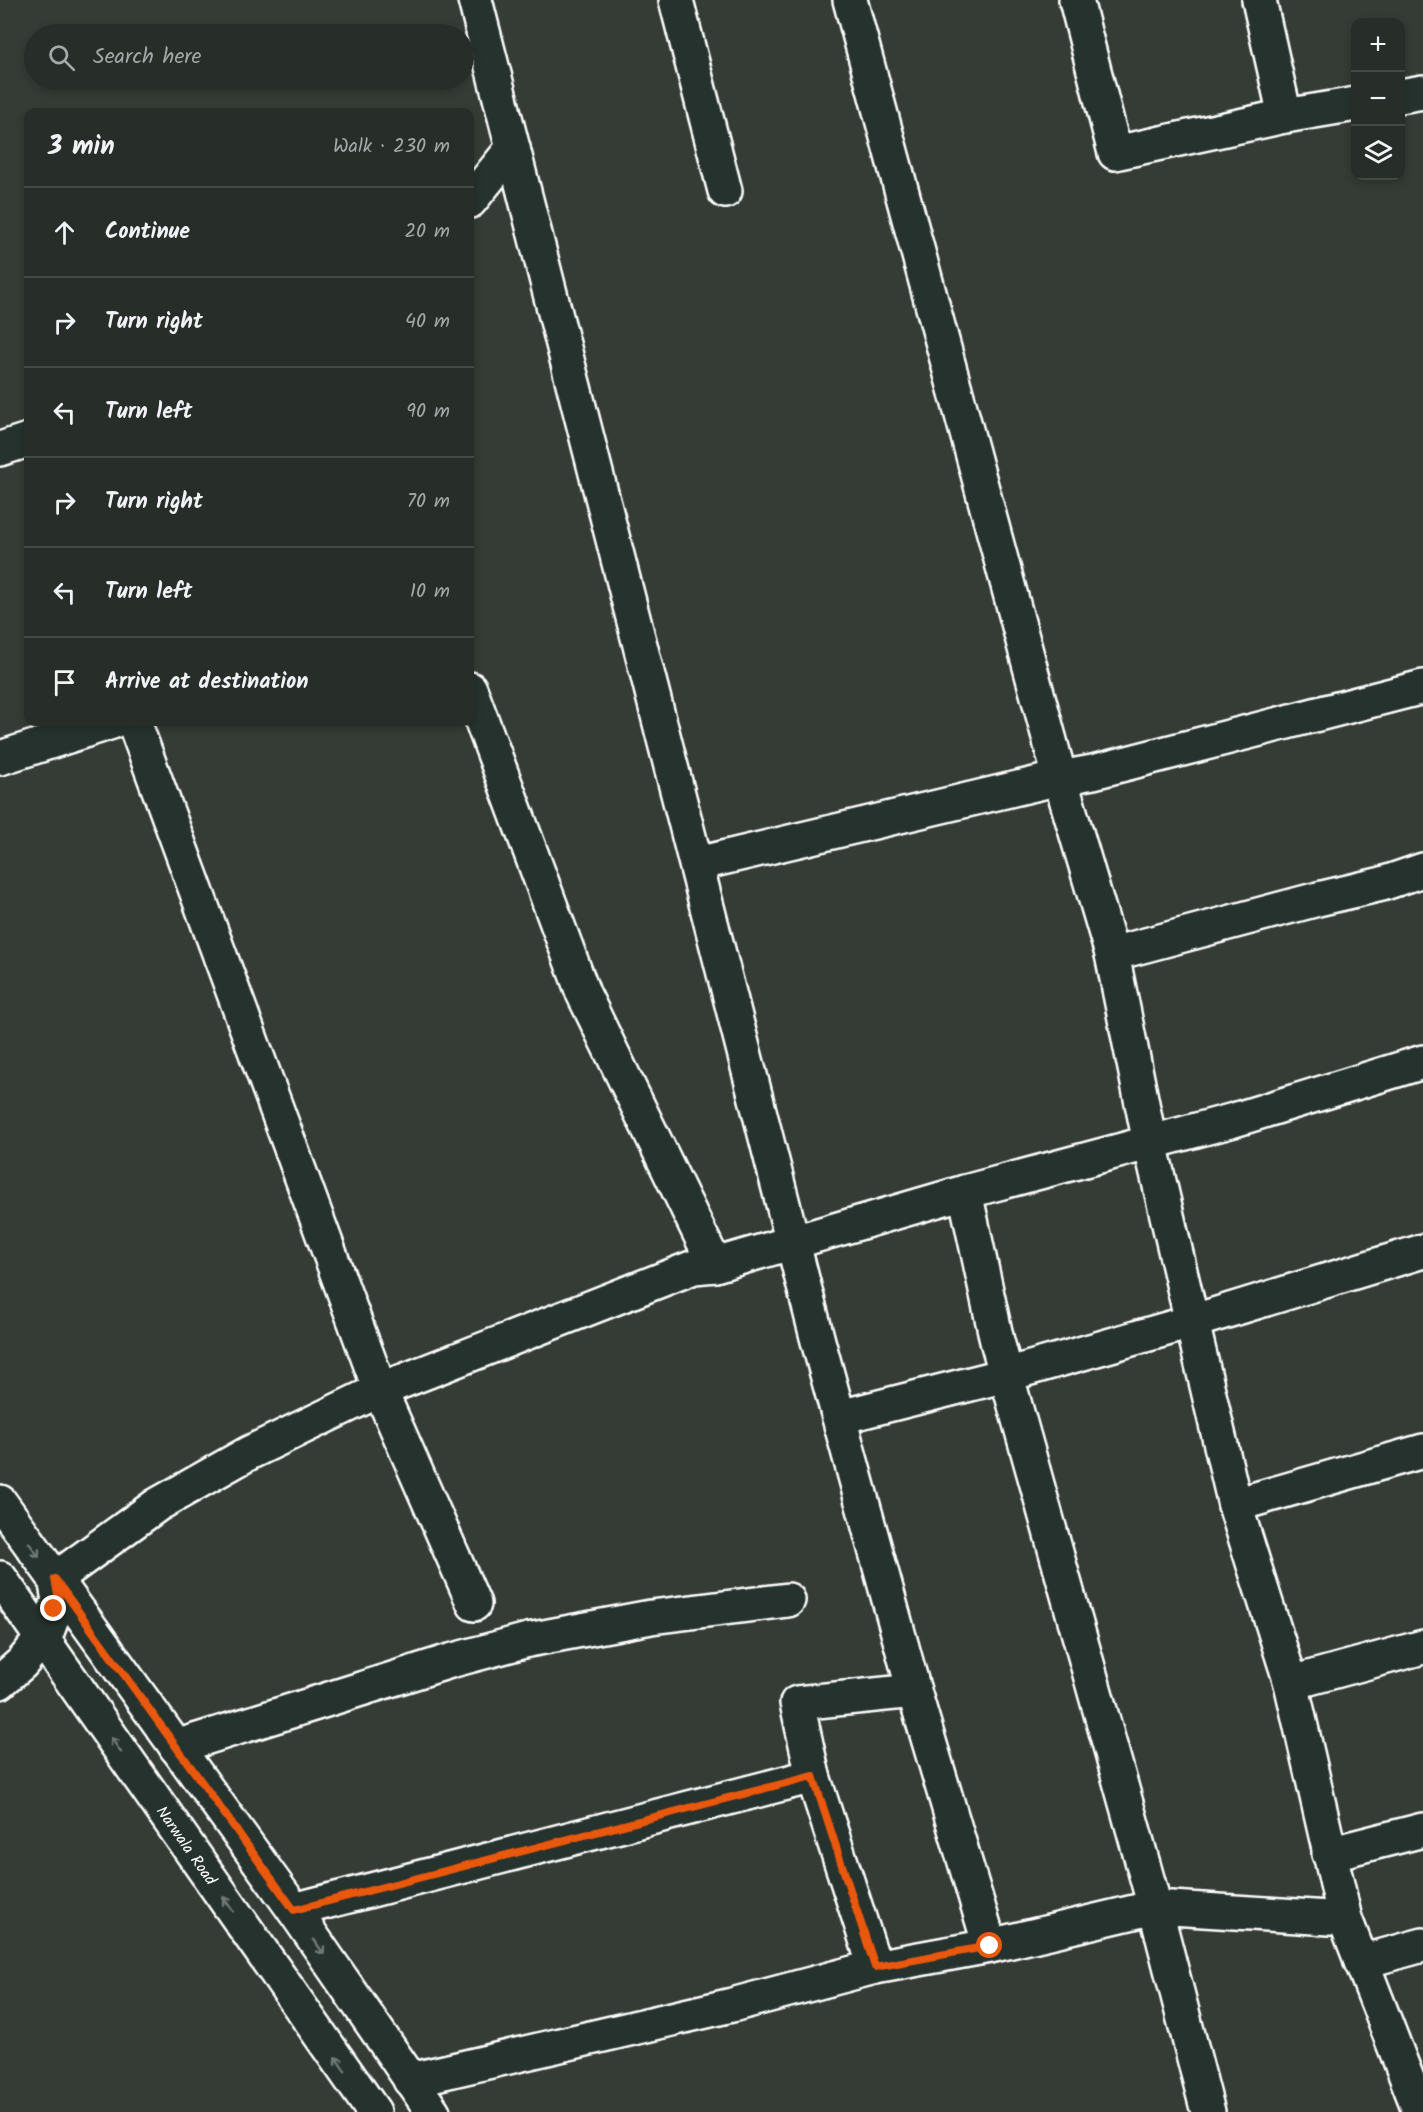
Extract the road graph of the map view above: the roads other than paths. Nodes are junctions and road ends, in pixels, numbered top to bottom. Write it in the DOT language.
graph roads {
  1 [pos="475,0"];
  2 [pos="676,0"];
  3 [pos="850,0"];
  4 [pos="1076,0"];
  5 [pos="1258,0"];
  6 [pos="1423,92"];
  7 [pos="1405,95"];
  8 [pos="1351,105"];
  9 [pos="1285,116"];
  10 [pos="513,148"];
  11 [pos="725,191"];
  12 [pos="474,196"];
  13 [pos="24,441"];
  14 [pos="0,449"];
  15 [pos="1423,687"];
  16 [pos="474,699"];
  17 [pos="100,726"];
  18 [pos="135,726"];
  19 [pos="0,758"];
  20 [pos="1060,778"];
  21 [pos="697,864"];
  22 [pos="1423,870"];
  23 [pos="1112,954"];
  24 [pos="1423,1062"];
  25 [pos="1150,1143"];
  26 [pos="965,1192"];
  27 [pos="794,1242"];
  28 [pos="1423,1251"];
  29 [pos="714,1265"];
  30 [pos="1191,1322"];
  31 [pos="1006,1375"];
  32 [pos="380,1390"];
  33 [pos="840,1417"];
  34 [pos="1423,1451"];
  35 [pos="0,1502"];
  36 [pos="1234,1506"];
  37 [pos="0,1578"];
  38 [pos="55,1579"];
  39 [pos="788,1600"];
  40 [pos="474,1604"];
  41 [pos="42,1638"];
  42 [pos="1423,1647"];
  43 [pos="0,1682"];
  44 [pos="1291,1683"];
  45 [pos="914,1691"];
  46 [pos="176,1747"];
  47 [pos="813,1776"];
  48 [pos="1423,1830"];
  49 [pos="1329,1854"];
  50 [pos="1155,1907"];
  51 [pos="294,1910"];
  52 [pos="1345,1919"];
  53 [pos="1423,1945"];
  54 [pos="990,1946"];
  55 [pos="1361,1962"];
  56 [pos="875,1967"];
  57 [pos="410,2080"];
  58 [pos="374,2112"];
  59 [pos="433,2112"];
  60 [pos="1208,2112"];
  61 [pos="1420,2112"];
  1 -- 10 [label="street"];
  2 -- 11 [label="street"];
  3 -- 20 [label="street"];
  4 -- 9 [label="street"];
  5 -- 9 [label="street"];
  6 -- 7 [label="street"];
  8 -- 9 [label="street"];
  10 -- 12 [label="street"];
  10 -- 21 [label="street"];
  13 -- 14 [label="street"];
  15 -- 20 [label="street"];
  16 -- 29 [label="street"];
  17 -- 19 [label="street"];
  18 -- 32 [label="street"];
  20 -- 21 [label="street"];
  20 -- 23 [label="street"];
  21 -- 27 [label="street"];
  22 -- 23 [label="street"];
  23 -- 25 [label="street"];
  24 -- 25 [label="street"];
  25 -- 26 [label="street"];
  25 -- 30 [label="street"];
  26 -- 27 [label="street"];
  26 -- 31 [label="street"];
  27 -- 29 [label="street"];
  27 -- 33 [label="street"];
  28 -- 30 [label="street"];
  29 -- 32 [label="street"];
  30 -- 31 [label="street"];
  30 -- 36 [label="street"];
  31 -- 33 [label="street"];
  31 -- 50 [label="street"];
  32 -- 38 [label="street"];
  32 -- 40 [label="street"];
  33 -- 45 [label="street"];
  34 -- 36 [label="street"];
  35 -- 38 [label="street, one-way"];
  36 -- 44 [label="street"];
  37 -- 41 [label="street, Narwala Road"];
  38 -- 41 [label="street"];
  38 -- 46 [label="street"];
  39 -- 46 [label="street"];
  41 -- 43 [label="street"];
  58 -- 41 [label="street, Narwala Road, one-way"];
  42 -- 44 [label="street"];
  44 -- 49 [label="street"];
  45 -- 47 [label="street"];
  45 -- 54 [label="street"];
  46 -- 51 [label="street"];
  47 -- 51 [label="street"];
  47 -- 56 [label="street"];
  48 -- 49 [label="street"];
  49 -- 52 [label="street"];
  50 -- 52 [label="street"];
  50 -- 54 [label="street"];
  50 -- 60 [label="street"];
  51 -- 57 [label="street, one-way"];
  52 -- 55 [label="street"];
  53 -- 55 [label="street"];
  54 -- 56 [label="street"];
  55 -- 61 [label="street"];
  56 -- 57 [label="street"];
  57 -- 59 [label="street"];
}
